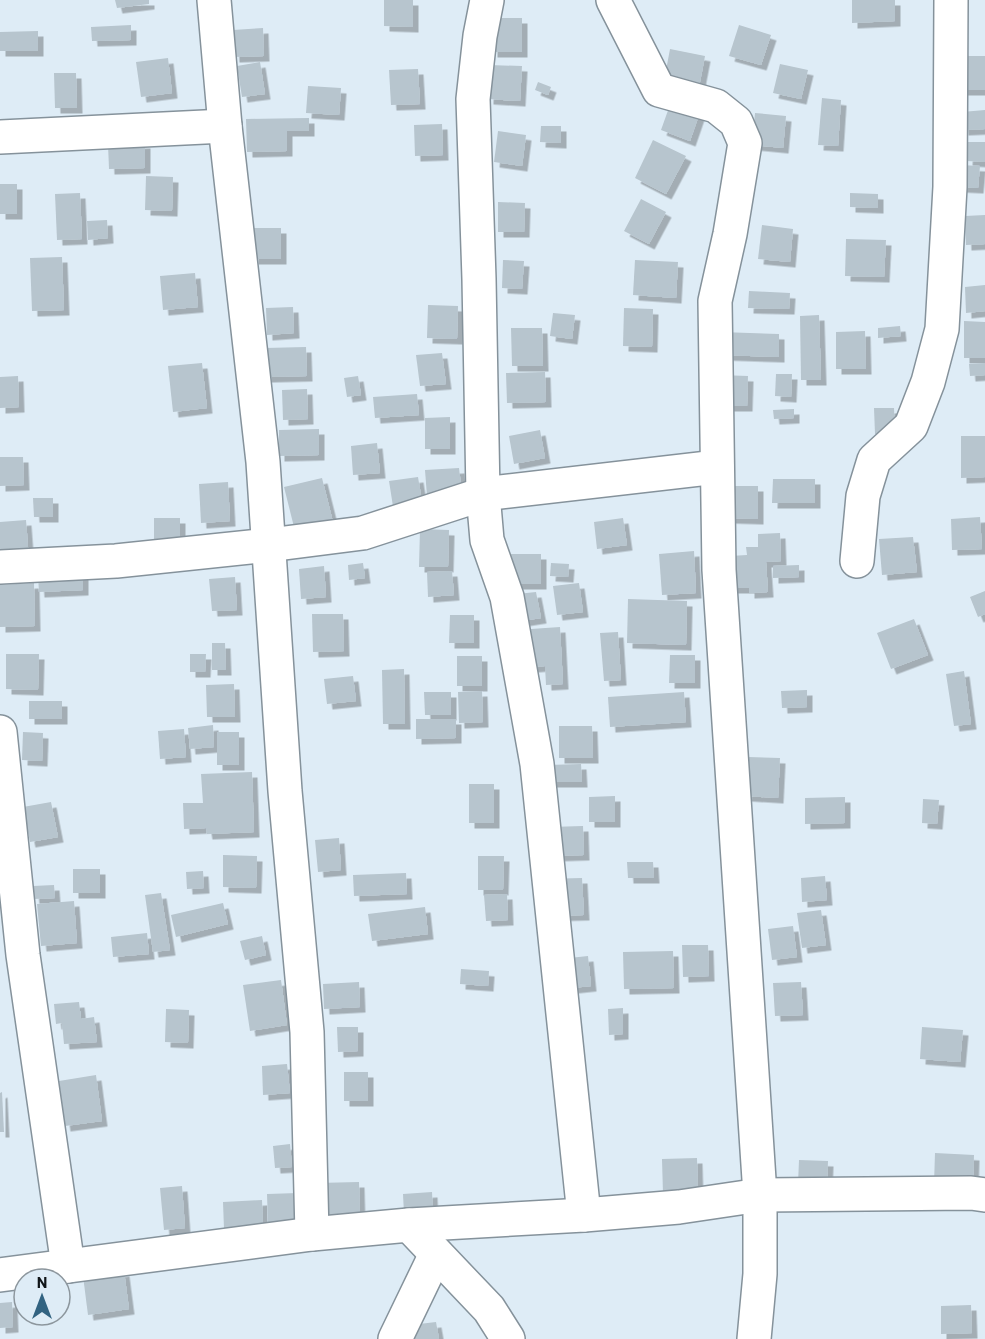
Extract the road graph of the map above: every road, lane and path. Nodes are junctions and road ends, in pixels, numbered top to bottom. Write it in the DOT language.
graph roads {
  1 [pos="214,0"];
  2 [pos="487,0"];
  3 [pos="613,0"];
  4 [pos="951,0"];
  5 [pos="225,126"];
  6 [pos="0,137"];
  7 [pos="717,467"];
  8 [pos="483,494"];
  9 [pos="269,545"];
  10 [pos="857,561"];
  11 [pos="0,567"];
  12 [pos="0,732"];
  13 [pos="760,1195"];
  14 [pos="985,1195"];
  15 [pos="584,1215"];
  16 [pos="409,1225"];
  17 [pos="312,1234"];
  18 [pos="436,1254"];
  19 [pos="68,1266"];
  20 [pos="0,1275"];
  21 [pos="395,1339"];
  22 [pos="508,1339"];
  23 [pos="754,1339"];
  1 -- 5 [label="street"];
  2 -- 8 [label="street"];
  3 -- 7 [label="street"];
  4 -- 10 [label="street"];
  5 -- 6 [label="street"];
  5 -- 9 [label="street"];
  7 -- 8 [label="street"];
  7 -- 13 [label="street"];
  8 -- 9 [label="street"];
  8 -- 15 [label="street"];
  9 -- 11 [label="street"];
  9 -- 17 [label="street"];
  12 -- 19 [label="street"];
  13 -- 14 [label="street"];
  13 -- 15 [label="street"];
  13 -- 23 [label="street"];
  15 -- 16 [label="street"];
  16 -- 17 [label="street"];
  16 -- 18 [label="street"];
  17 -- 19 [label="street"];
  18 -- 21 [label="street"];
  18 -- 22 [label="street"];
  19 -- 20 [label="street"];
}
